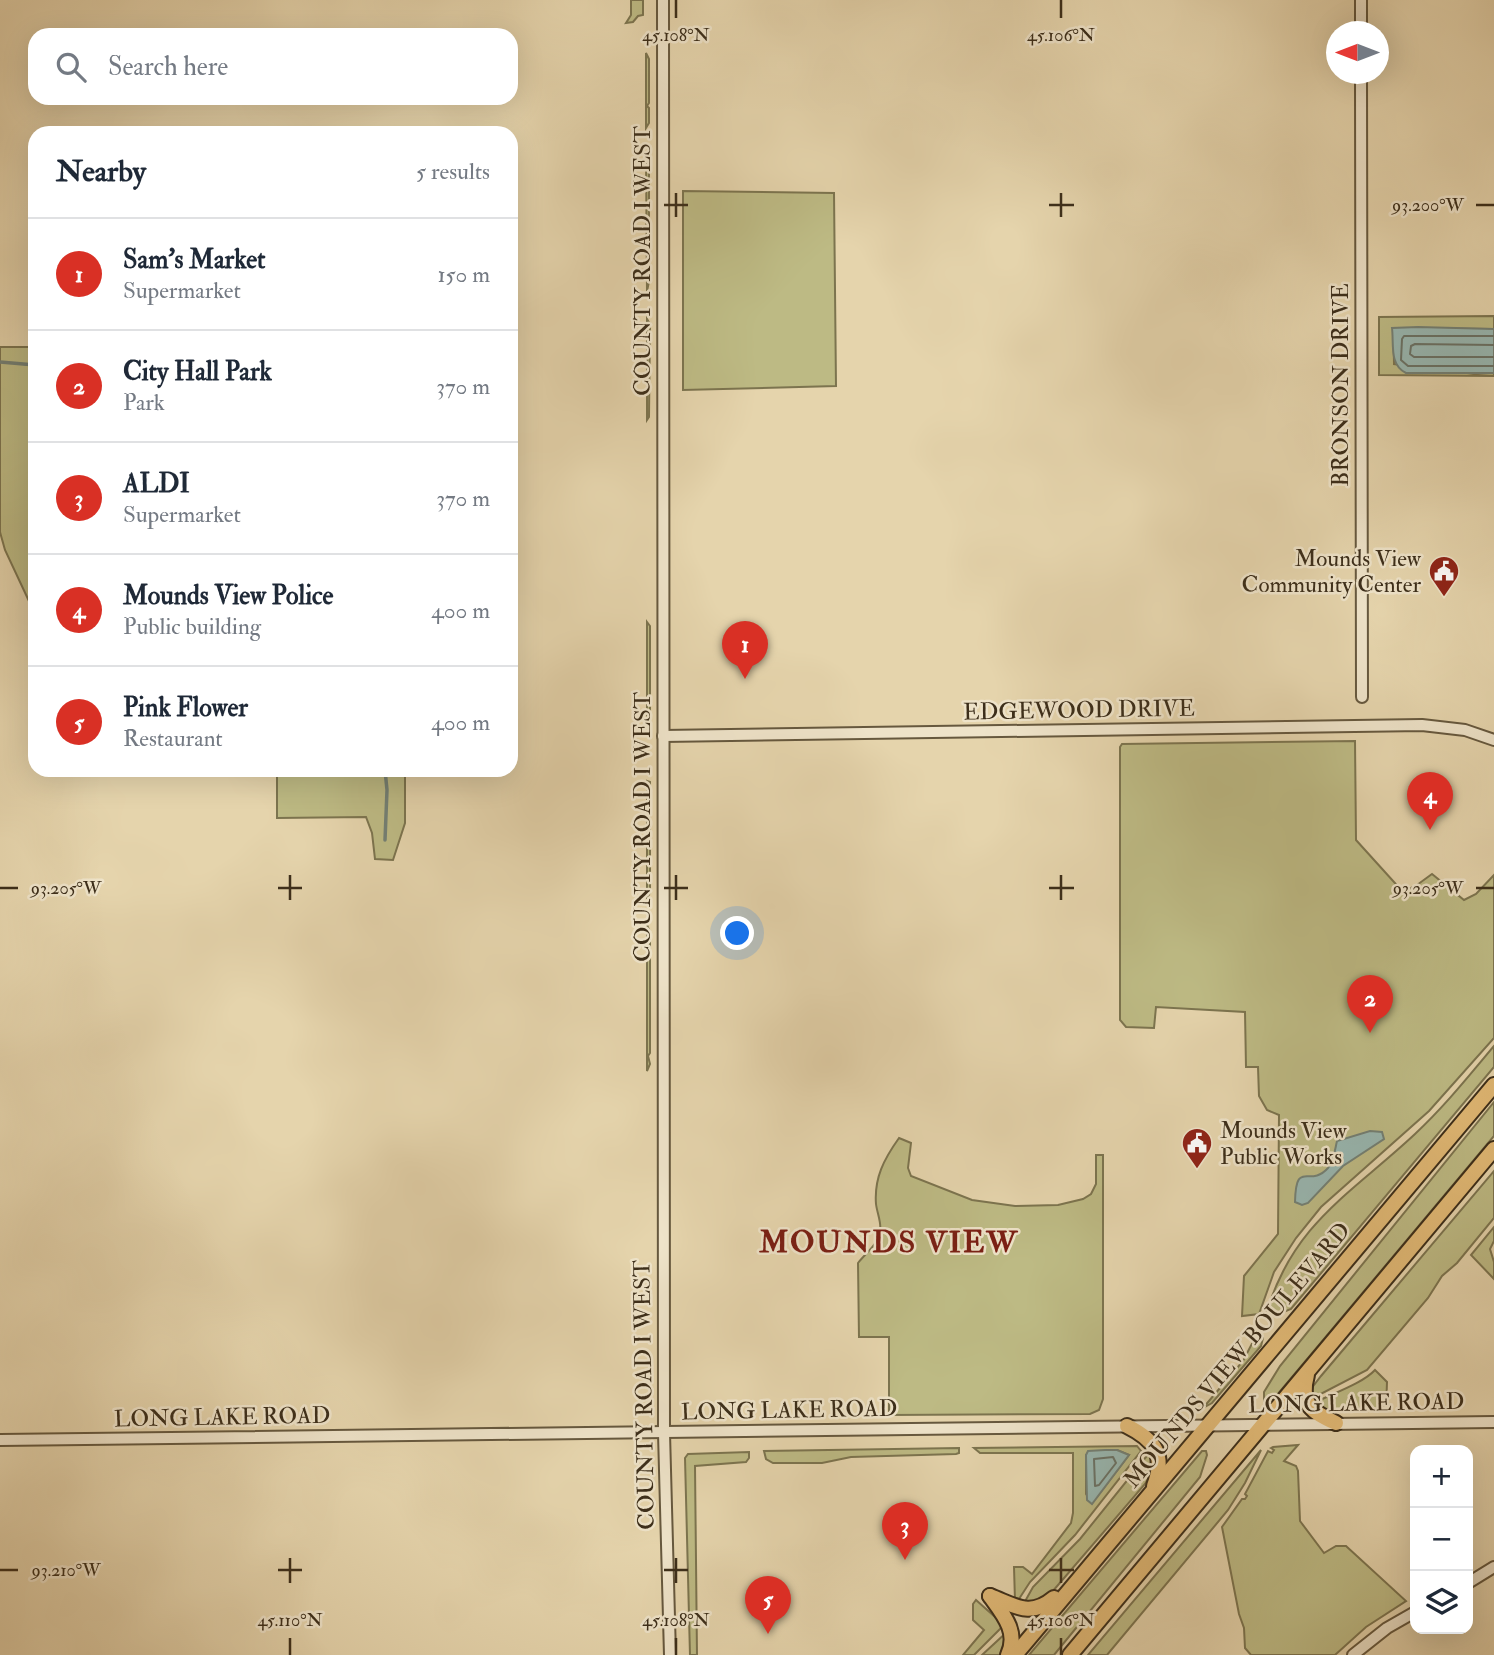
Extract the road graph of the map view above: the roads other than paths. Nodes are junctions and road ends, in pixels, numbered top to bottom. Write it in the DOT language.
graph roads {
  1 [pos="663,0"];
  2 [pos="1361,0"];
  3 [pos="1361,21"];
  4 [pos="1361,84"];
  5 [pos="1362,697"];
  6 [pos="663,736"];
  7 [pos="1494,740"];
  8 [pos="1494,1085"];
  9 [pos="1494,1149"];
  10 [pos="1307,1373"];
  11 [pos="1494,1422"];
  12 [pos="1336,1423"];
  13 [pos="1264,1425"];
  14 [pos="1127,1426"];
  15 [pos="1207,1426"];
  16 [pos="664,1433"];
  17 [pos="0,1440"];
  18 [pos="1152,1491"];
  19 [pos="1494,1567"];
  20 [pos="1084,1572"];
  21 [pos="1473,1580"];
  22 [pos="1410,1615"];
  23 [pos="670,1655"];
  24 [pos="1008,1655"];
  25 [pos="1015,1655"];
  26 [pos="1070,1655"];
  27 [pos="1353,1655"];
  1 -- 6 [label="street, COUNTY ROAD I WEST"];
  2 -- 3 [label="street"];
  4 -- 5 [label="street, BRONSON DRIVE"];
  6 -- 7 [label="street, EDGEWOOD DRIVE"];
  6 -- 16 [label="street, COUNTY ROAD I WEST"];
  8 -- 15 [label="main road, MOUNDS VIEW BOULEVARD"];
  9 -- 10 [label="main road"];
  10 -- 12 [label="main road"];
  10 -- 13 [label="main road"];
  11 -- 12 [label="street, LONG LAKE ROAD"];
  12 -- 13 [label="street, LONG LAKE ROAD"];
  13 -- 15 [label="street, LONG LAKE ROAD"];
  13 -- 26 [label="main road"];
  14 -- 15 [label="street, LONG LAKE ROAD"];
  14 -- 16 [label="street, LONG LAKE ROAD"];
  14 -- 18 [label="main road"];
  15 -- 18 [label="main road, MOUNDS VIEW BOULEVARD"];
  16 -- 17 [label="street, LONG LAKE ROAD"];
  16 -- 23 [label="street, COUNTY ROAD I WEST"];
  18 -- 20 [label="main road, MOUNDS VIEW BOULEVARD"];
  19 -- 21 [label="street"];
  20 -- 24 [label="main road"];
  20 -- 25 [label="main road, MOUNDS VIEW BOULEVARD"];
  22 -- 27 [label="street"];
}
